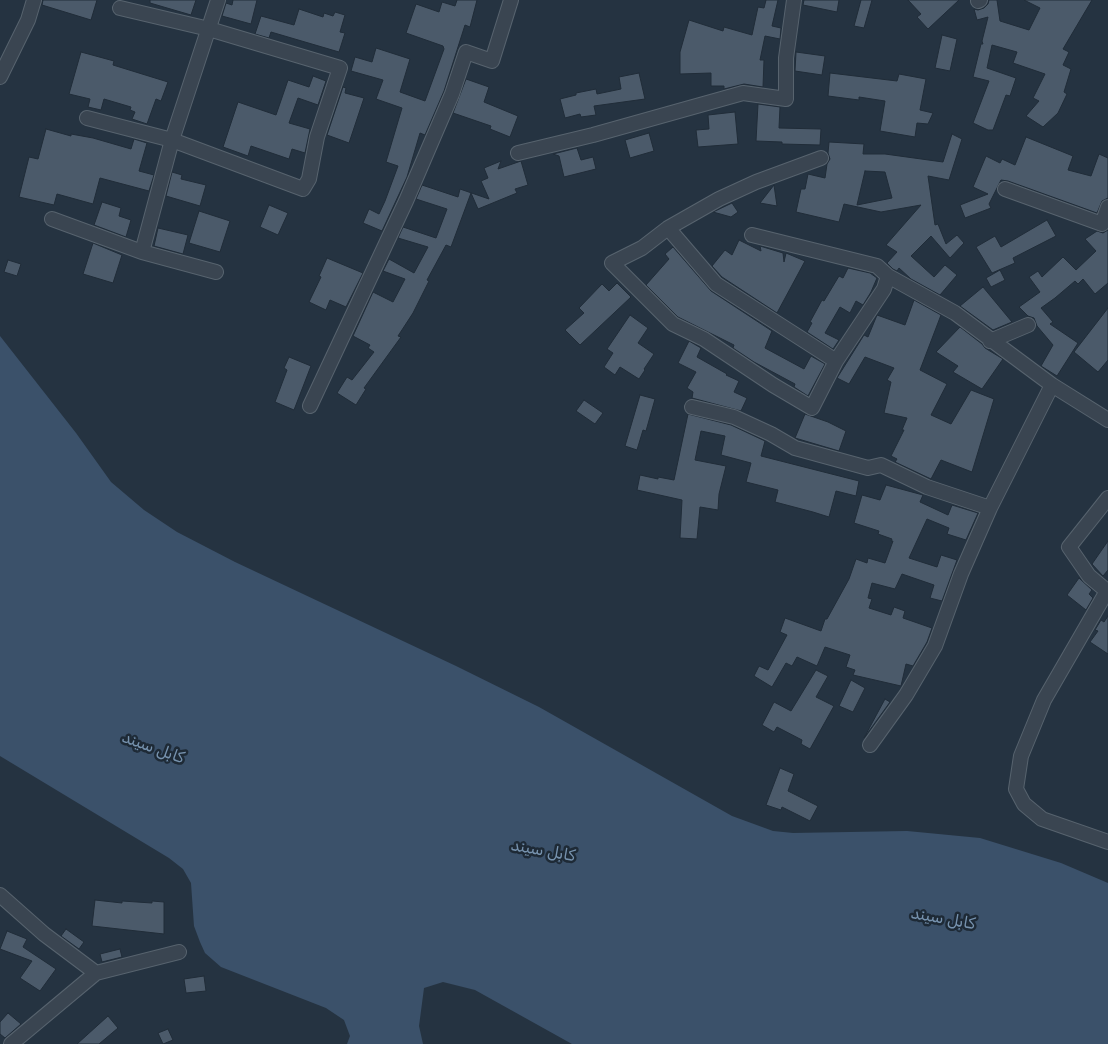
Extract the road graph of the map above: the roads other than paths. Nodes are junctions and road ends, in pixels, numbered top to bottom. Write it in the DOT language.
graph roads {
  1 [pos="34,0"];
  2 [pos="218,0"];
  3 [pos="511,0"];
  4 [pos="794,0"];
  5 [pos="120,8"];
  6 [pos="209,29"];
  7 [pos="0,77"];
  8 [pos="87,118"];
  9 [pos="172,140"];
  10 [pos="518,153"];
  11 [pos="821,158"];
  12 [pos="1005,189"];
  13 [pos="1108,207"];
  14 [pos="52,219"];
  15 [pos="668,228"];
  16 [pos="752,235"];
  17 [pos="142,252"];
  18 [pos="216,272"];
  19 [pos="888,276"];
  20 [pos="1028,325"];
  21 [pos="990,340"];
  22 [pos="836,361"];
  23 [pos="1052,385"];
  24 [pos="310,406"];
  25 [pos="692,407"];
  26 [pos="1108,420"];
  27 [pos="1108,498"];
  28 [pos="990,508"];
  29 [pos="870,744"];
  30 [pos="1108,842"];
  31 [pos="0,894"];
  32 [pos="179,952"];
  33 [pos="96,973"];
  34 [pos="11,1044"];
  1 -- 7 [label="street"];
  2 -- 6 [label="street"];
  3 -- 24 [label="street"];
  4 -- 10 [label="street"];
  5 -- 6 [label="street"];
  6 -- 9 [label="street"];
  6 -- 9 [label="street"];
  8 -- 9 [label="street"];
  9 -- 17 [label="street"];
  11 -- 15 [label="street"];
  12 -- 13 [label="street"];
  14 -- 17 [label="street"];
  15 -- 22 [label="street"];
  15 -- 22 [label="street"];
  16 -- 19 [label="street"];
  17 -- 18 [label="street"];
  19 -- 21 [label="street"];
  19 -- 22 [label="street"];
  20 -- 21 [label="street"];
  21 -- 23 [label="street"];
  23 -- 26 [label="street"];
  23 -- 28 [label="street"];
  25 -- 28 [label="street"];
  27 -- 30 [label="street"];
  28 -- 29 [label="street"];
  31 -- 33 [label="street"];
  32 -- 33 [label="street"];
  33 -- 34 [label="street"];
}
